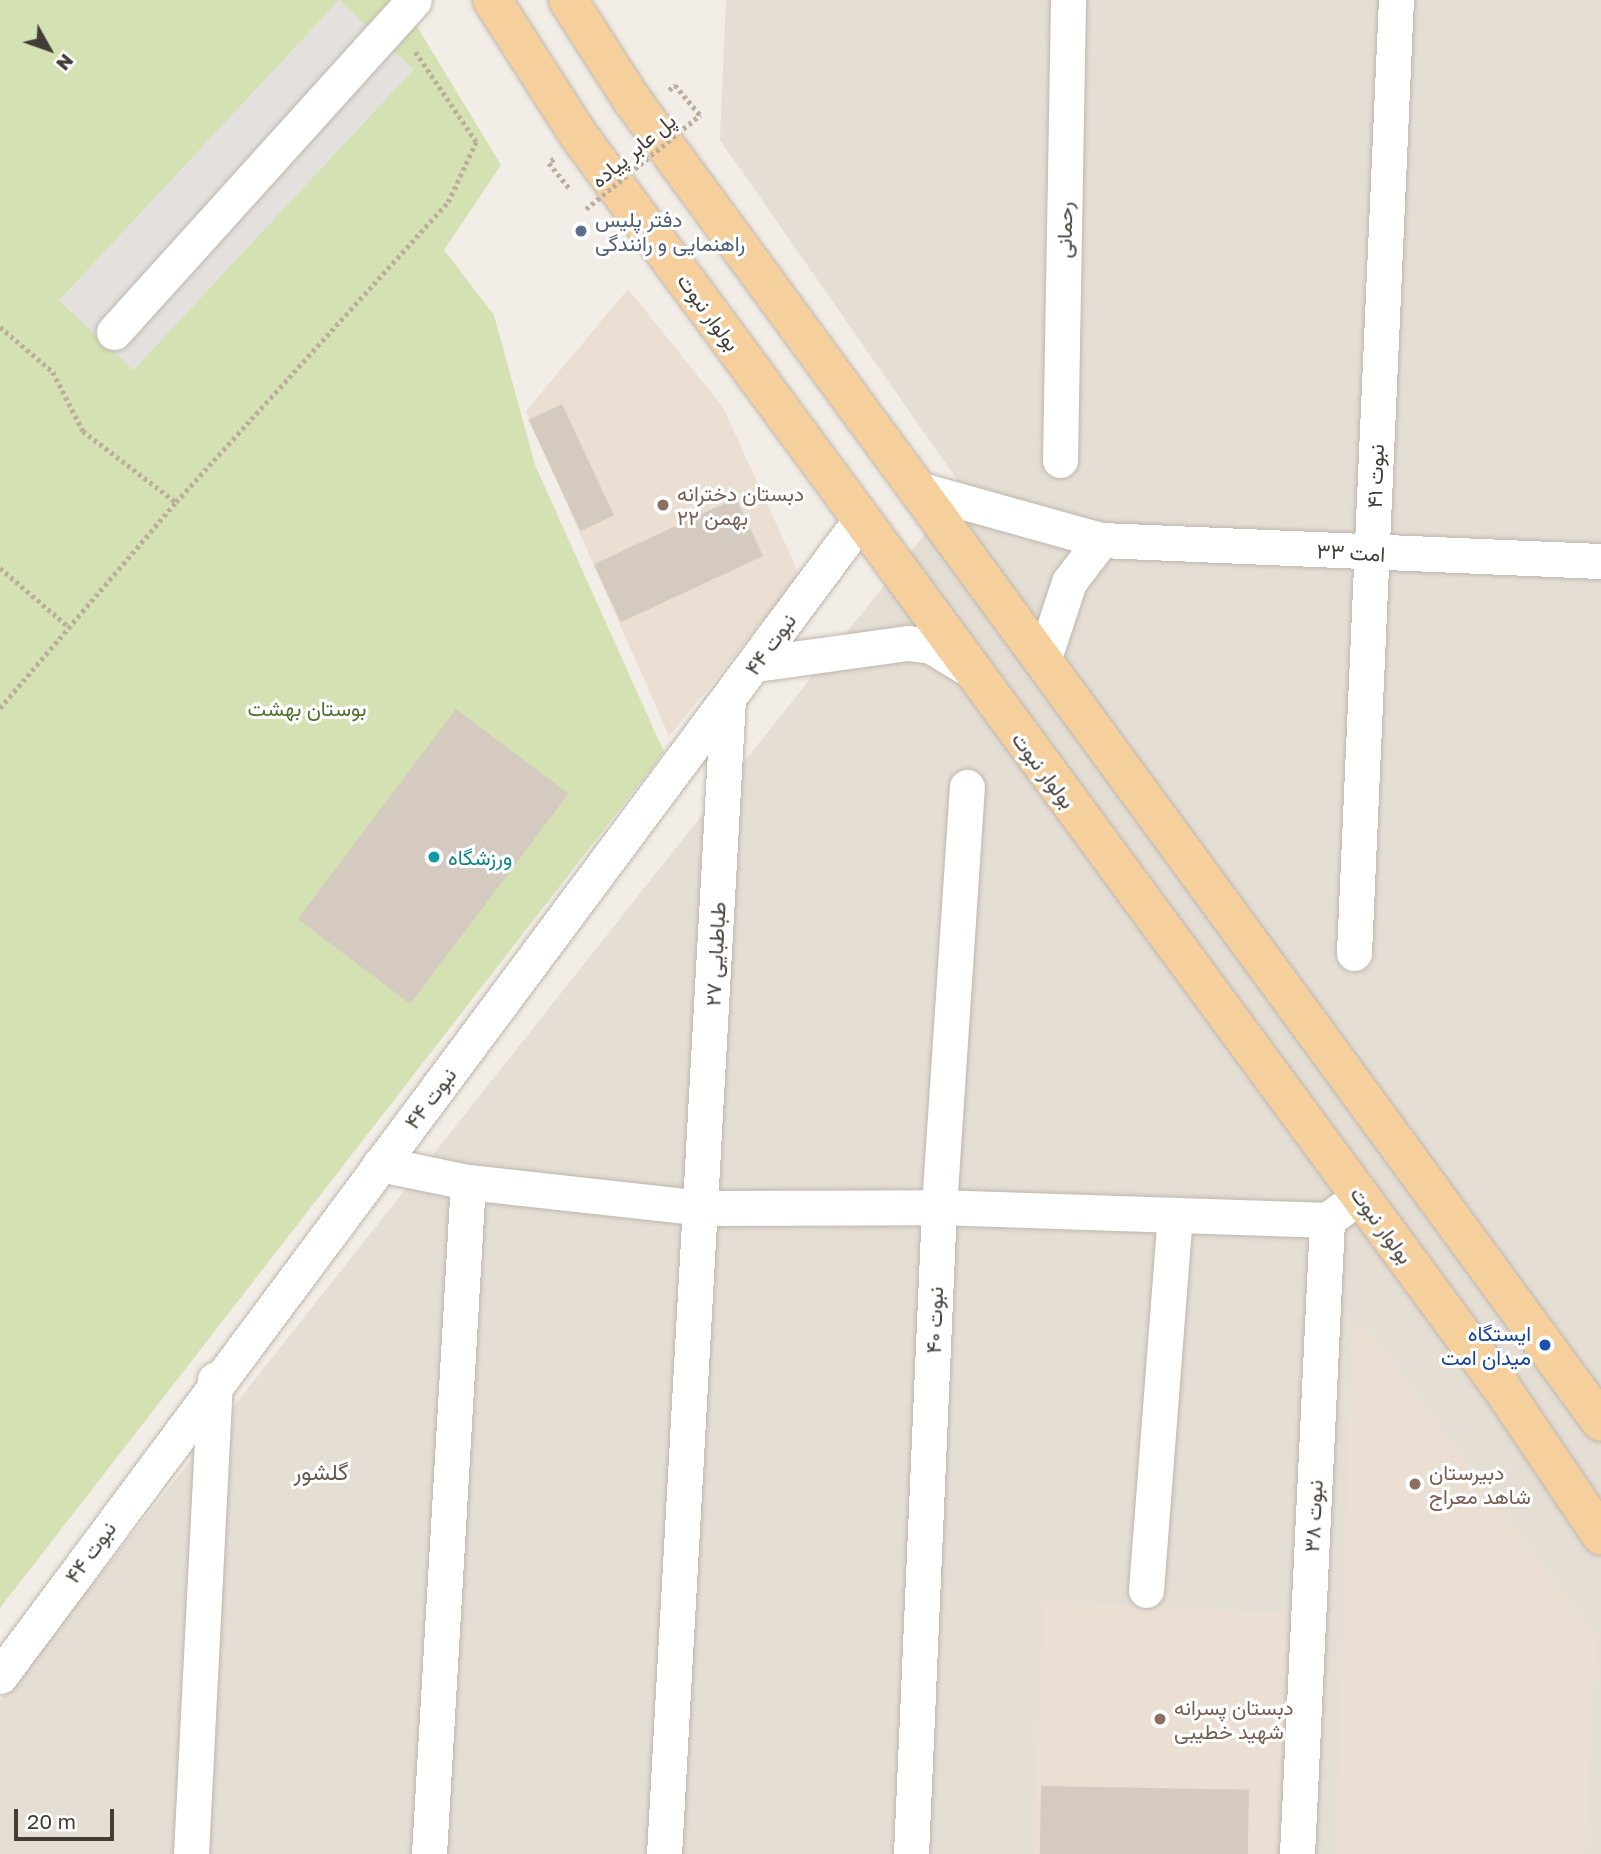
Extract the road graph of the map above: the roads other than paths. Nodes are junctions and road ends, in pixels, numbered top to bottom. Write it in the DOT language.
graph roads {
  1 [pos="492,0"];
  2 [pos="568,0"];
  3 [pos="1068,0"];
  4 [pos="1396,0"];
  5 [pos="404,11"];
  6 [pos="114,332"];
  7 [pos="1060,460"];
  8 [pos="918,489"];
  9 [pos="861,519"];
  10 [pos="1101,540"];
  11 [pos="1372,553"];
  12 [pos="1601,561"];
  13 [pos="1044,658"];
  14 [pos="756,663"];
  15 [pos="969,669"];
  16 [pos="728,700"];
  17 [pos="967,787"];
  18 [pos="1354,953"];
  19 [pos="380,1164"];
  20 [pos="468,1182"];
  21 [pos="1361,1196"];
  22 [pos="703,1208"];
  23 [pos="939,1208"];
  24 [pos="1175,1216"];
  25 [pos="1327,1220"];
  26 [pos="215,1380"];
  27 [pos="1601,1422"];
  28 [pos="1601,1535"];
  29 [pos="1146,1590"];
  30 [pos="0,1676"];
  31 [pos="191,1854"];
  32 [pos="429,1854"];
  33 [pos="664,1854"];
  34 [pos="911,1854"];
  35 [pos="1297,1854"];
  1 -- 9 [label="main road, بولوار نبوت"];
  2 -- 8 [label="main road"];
  3 -- 7 [label="street, رحمانی"];
  4 -- 11 [label="street, نبوت ۴۱"];
  5 -- 6 [label="street"];
  8 -- 10 [label="street, امت ۳۳"];
  8 -- 13 [label="main road"];
  9 -- 14 [label="street, نبوت ۴۴"];
  9 -- 15 [label="main road, بولوار نبوت"];
  10 -- 11 [label="street, امت ۳۳"];
  10 -- 13 [label="street"];
  11 -- 12 [label="street, امت ۳۳"];
  11 -- 18 [label="street, نبوت ۴۱"];
  13 -- 27 [label="main road"];
  14 -- 15 [label="street"];
  14 -- 16 [label="street, نبوت ۴۴"];
  15 -- 21 [label="main road, بولوار نبوت"];
  16 -- 19 [label="street, نبوت ۴۴"];
  16 -- 22 [label="street, طباطبایی ۲۷"];
  17 -- 23 [label="street, نبوت ۴۰"];
  19 -- 20 [label="street"];
  19 -- 26 [label="street, نبوت ۴۴"];
  20 -- 22 [label="street"];
  20 -- 32 [label="street"];
  21 -- 25 [label="street"];
  21 -- 28 [label="main road, بولوار نبوت"];
  22 -- 23 [label="street"];
  22 -- 33 [label="street, طباطبایی ۲۷"];
  23 -- 24 [label="street"];
  23 -- 34 [label="street, نبوت ۴۰"];
  24 -- 25 [label="street"];
  24 -- 29 [label="street"];
  25 -- 35 [label="street, نبوت ۳۸"];
  26 -- 30 [label="street, نبوت ۴۴"];
  26 -- 31 [label="street"];
}
